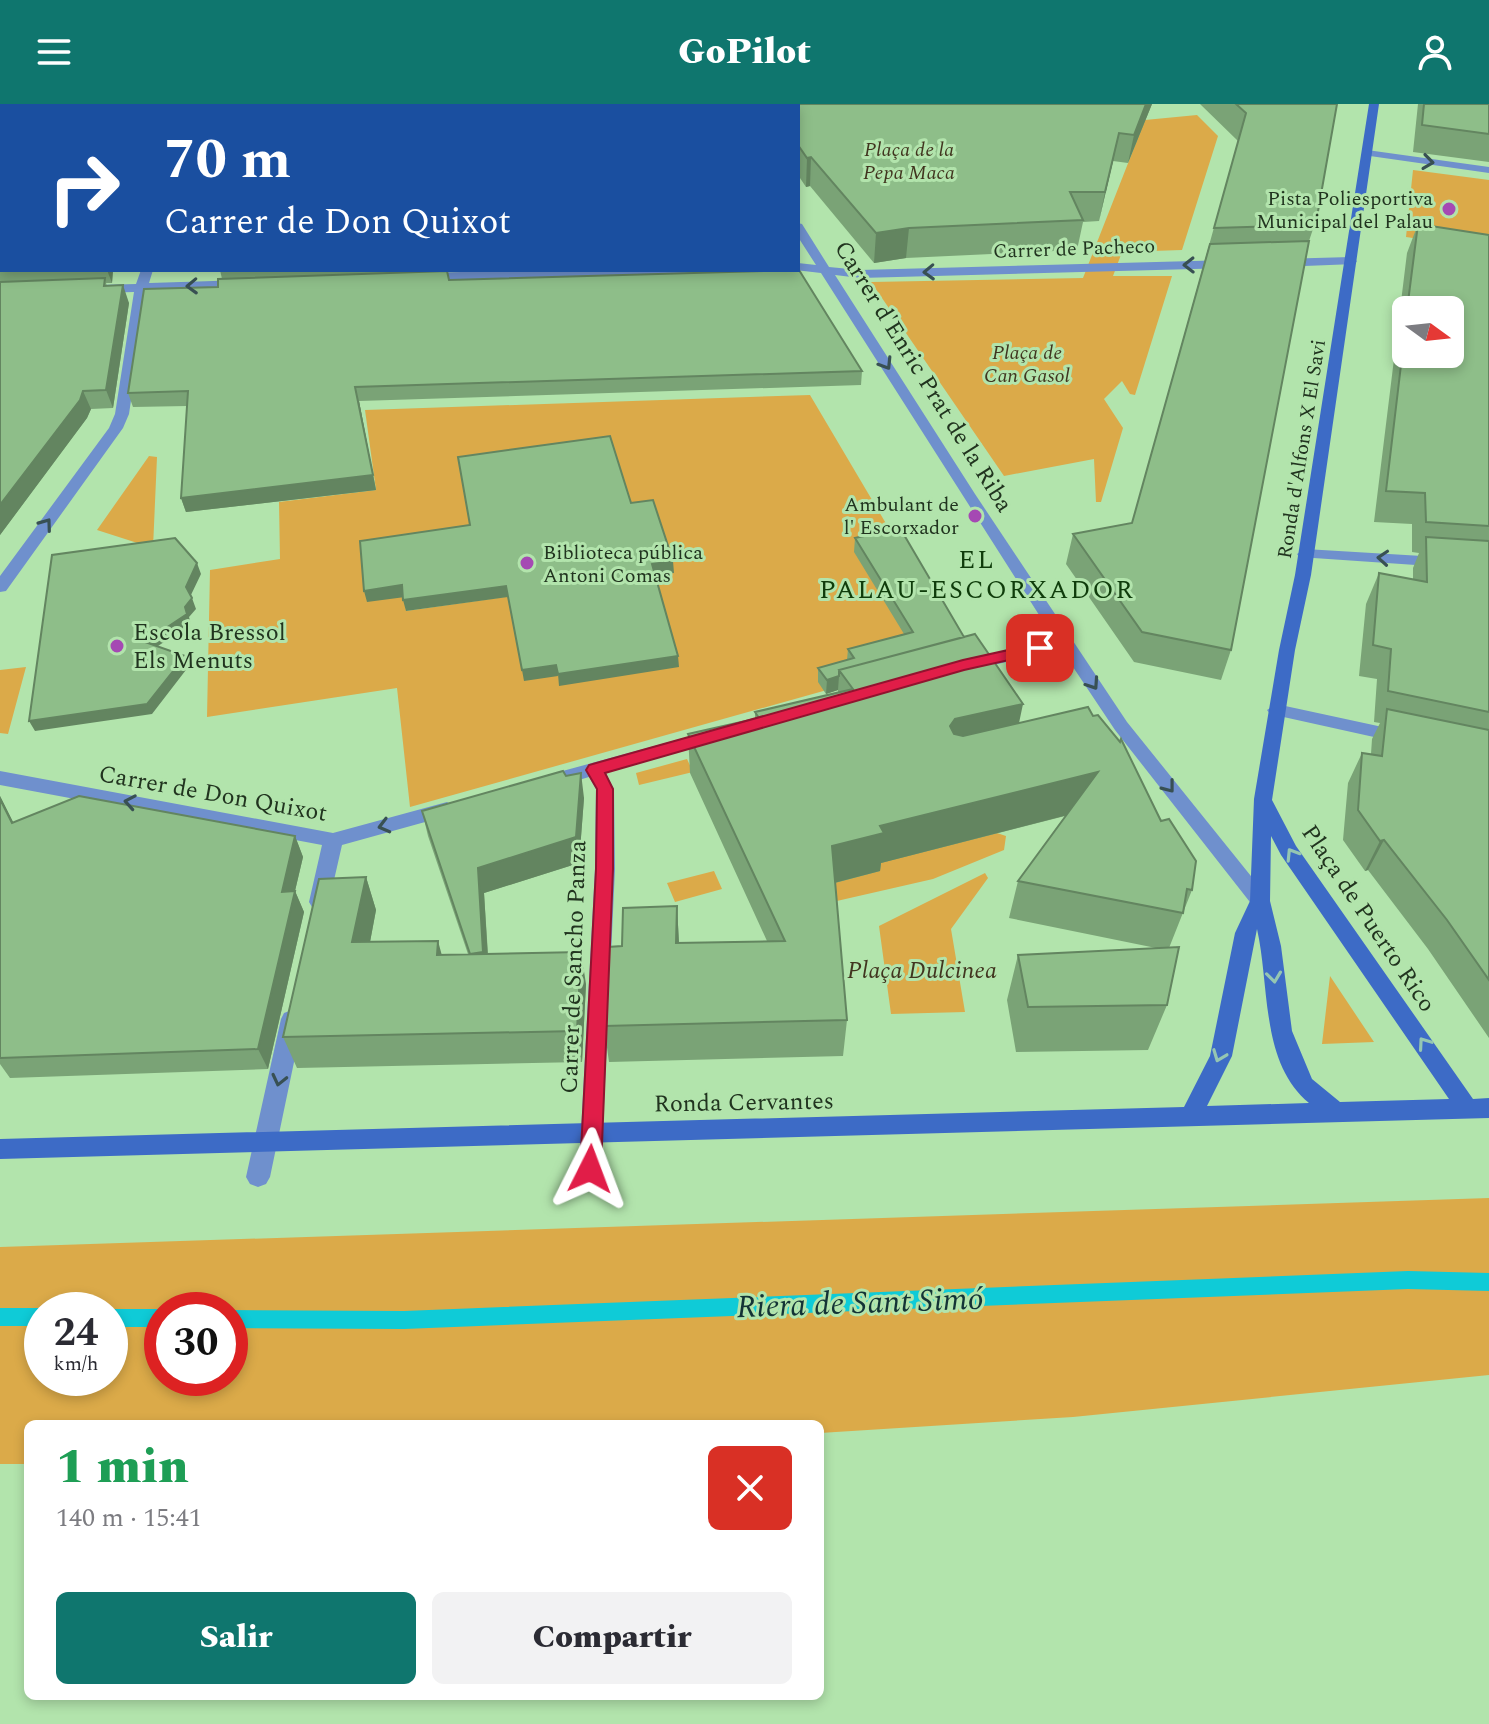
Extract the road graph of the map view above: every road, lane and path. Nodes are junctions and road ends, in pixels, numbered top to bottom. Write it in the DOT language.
graph roads {
  1 [pos="1374,104"];
  2 [pos="1367,153"];
  3 [pos="1489,170"];
  4 [pos="800,230"];
  5 [pos="1351,261"];
  6 [pos="1268,263"];
  7 [pos="1238,264"];
  8 [pos="800,267"];
  9 [pos="827,270"];
  10 [pos="146,272"];
  11 [pos="545,272"];
  12 [pos="472,273"];
  13 [pos="402,278"];
  14 [pos="265,283"];
  15 [pos="141,288"];
  16 [pos="90,290"];
  17 [pos="1305,554"];
  18 [pos="1489,565"];
  19 [pos="0,587"];
  20 [pos="1065,643"];
  21 [pos="948,670"];
  22 [pos="1276,710"];
  23 [pos="733,731"];
  24 [pos="1418,740"];
  25 [pos="595,770"];
  26 [pos="0,778"];
  27 [pos="533,786"];
  28 [pos="1263,799"];
  29 [pos="472,803"];
  30 [pos="333,840"];
  31 [pos="1260,901"];
  32 [pos="313,927"];
  33 [pos="296,1004"];
  34 [pos="1478,1108"];
  35 [pos="1337,1113"];
  36 [pos="1190,1117"];
  37 [pos="592,1131"];
  38 [pos="265,1142"];
  39 [pos="0,1149"];
  40 [pos="590,1169"];
  41 [pos="258,1177"];
  1 -- 2 [label="street, Ronda d'Alfons X El Savi"];
  2 -- 3 [label="street, one-way"];
  2 -- 5 [label="street, Ronda d'Alfons X El Savi"];
  4 -- 9 [label="street, Carrer d'Enric Prat de la Riba"];
  5 -- 6 [label="street"];
  5 -- 17 [label="street, Ronda d'Alfons X El Savi"];
  7 -- 9 [label="street, Carrer de Pacheco, one-way"];
  8 -- 9 [label="street, Carrer de Pacheco"];
  9 -- 20 [label="street, Carrer d'Enric Prat de la Riba, one-way"];
  10 -- 15 [label="street"];
  11 -- 12 [label="street"];
  12 -- 13 [label="street"];
  14 -- 15 [label="street, one-way"];
  15 -- 16 [label="street"];
  19 -- 15 [label="street, one-way"];
  18 -- 17 [label="street, one-way"];
  17 -- 22 [label="street, Ronda d'Alfons X El Savi"];
  20 -- 21 [label="street"];
  20 -- 31 [label="street, Carrer d'Enric Prat de la Riba, one-way"];
  22 -- 24 [label="street"];
  22 -- 28 [label="street, Ronda d'Alfons X El Savi"];
  23 -- 25 [label="street"];
  25 -- 27 [label="street"];
  25 -- 37 [label="street, Carrer de Sancho Panza"];
  30 -- 26 [label="street, Carrer de Don Quixot, one-way"];
  28 -- 31 [label="street, Plaça de Puerto Rico"];
  34 -- 28 [label="street, Plaça de Puerto Rico, one-way"];
  29 -- 30 [label="street, Carrer de Don Quixot, one-way"];
  30 -- 32 [label="street"];
  31 -- 35 [label="street, Plaça de Puerto Rico, one-way"];
  31 -- 36 [label="street, Plaça de Puerto Rico, one-way"];
  33 -- 38 [label="street, one-way"];
  34 -- 35 [label="street, Ronda Cervantes"];
  35 -- 36 [label="street, Ronda Cervantes"];
  36 -- 37 [label="street, Ronda Cervantes"];
  37 -- 38 [label="street, Ronda Cervantes"];
  37 -- 40 [label="street, Carrer de Sancho Panza"];
  38 -- 39 [label="street, Ronda Cervantes"];
  38 -- 41 [label="street"];
}
